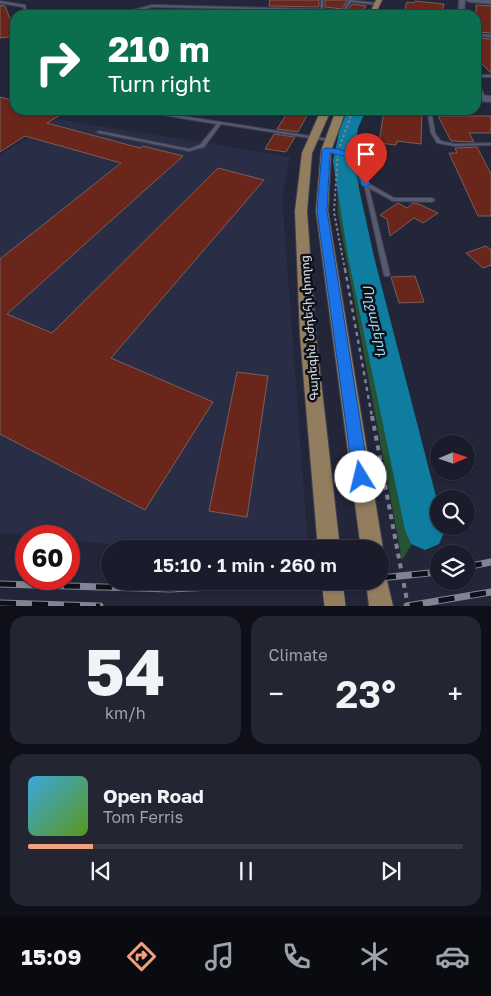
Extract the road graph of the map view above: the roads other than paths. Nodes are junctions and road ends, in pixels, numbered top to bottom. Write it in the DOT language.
graph roads {
  1 [pos="322,0"];
  2 [pos="469,0"];
  3 [pos="0,2"];
  4 [pos="378,2"];
  5 [pos="491,2"];
  6 [pos="346,8"];
  7 [pos="24,9"];
  8 [pos="138,10"];
  9 [pos="322,10"];
  10 [pos="169,115"];
  11 [pos="324,115"];
  12 [pos="340,115"];
  13 [pos="430,115"];
  14 [pos="220,123"];
  15 [pos="99,132"];
  16 [pos="313,137"];
  17 [pos="491,144"];
  18 [pos="334,148"];
  19 [pos="366,184"];
  20 [pos="432,200"];
  21 [pos="387,275"];
  22 [pos="328,540"];
  23 [pos="371,540"];
  24 [pos="333,590"];
  25 [pos="378,590"];
  26 [pos="335,606"];
  27 [pos="381,606"];
  1 -- 9 [label="lane"];
  2 -- 5 [label="street"];
  3 -- 7 [label="lane"];
  4 -- 6 [label="lane"];
  8 -- 9 [label="lane"];
  10 -- 14 [label="lane"];
  11 -- 16 [label="main road, Գարեգին Նժդեհի փողոց"];
  12 -- 18 [label="main road, Գարեգին Նժդեհի փողոց"];
  13 -- 17 [label="lane"];
  14 -- 15 [label="lane"];
  14 -- 16 [label="lane"];
  16 -- 18 [label="lane"];
  16 -- 22 [label="main road, Գարեգին Նժդեհի փողոց"];
  18 -- 19 [label="lane"];
  18 -- 23 [label="main road, Գարեգին Նժդեհի փողոց"];
  19 -- 20 [label="lane"];
  19 -- 21 [label="lane"];
  24 -- 26 [label="main road, bridge"];
  25 -- 27 [label="main road"];
}
